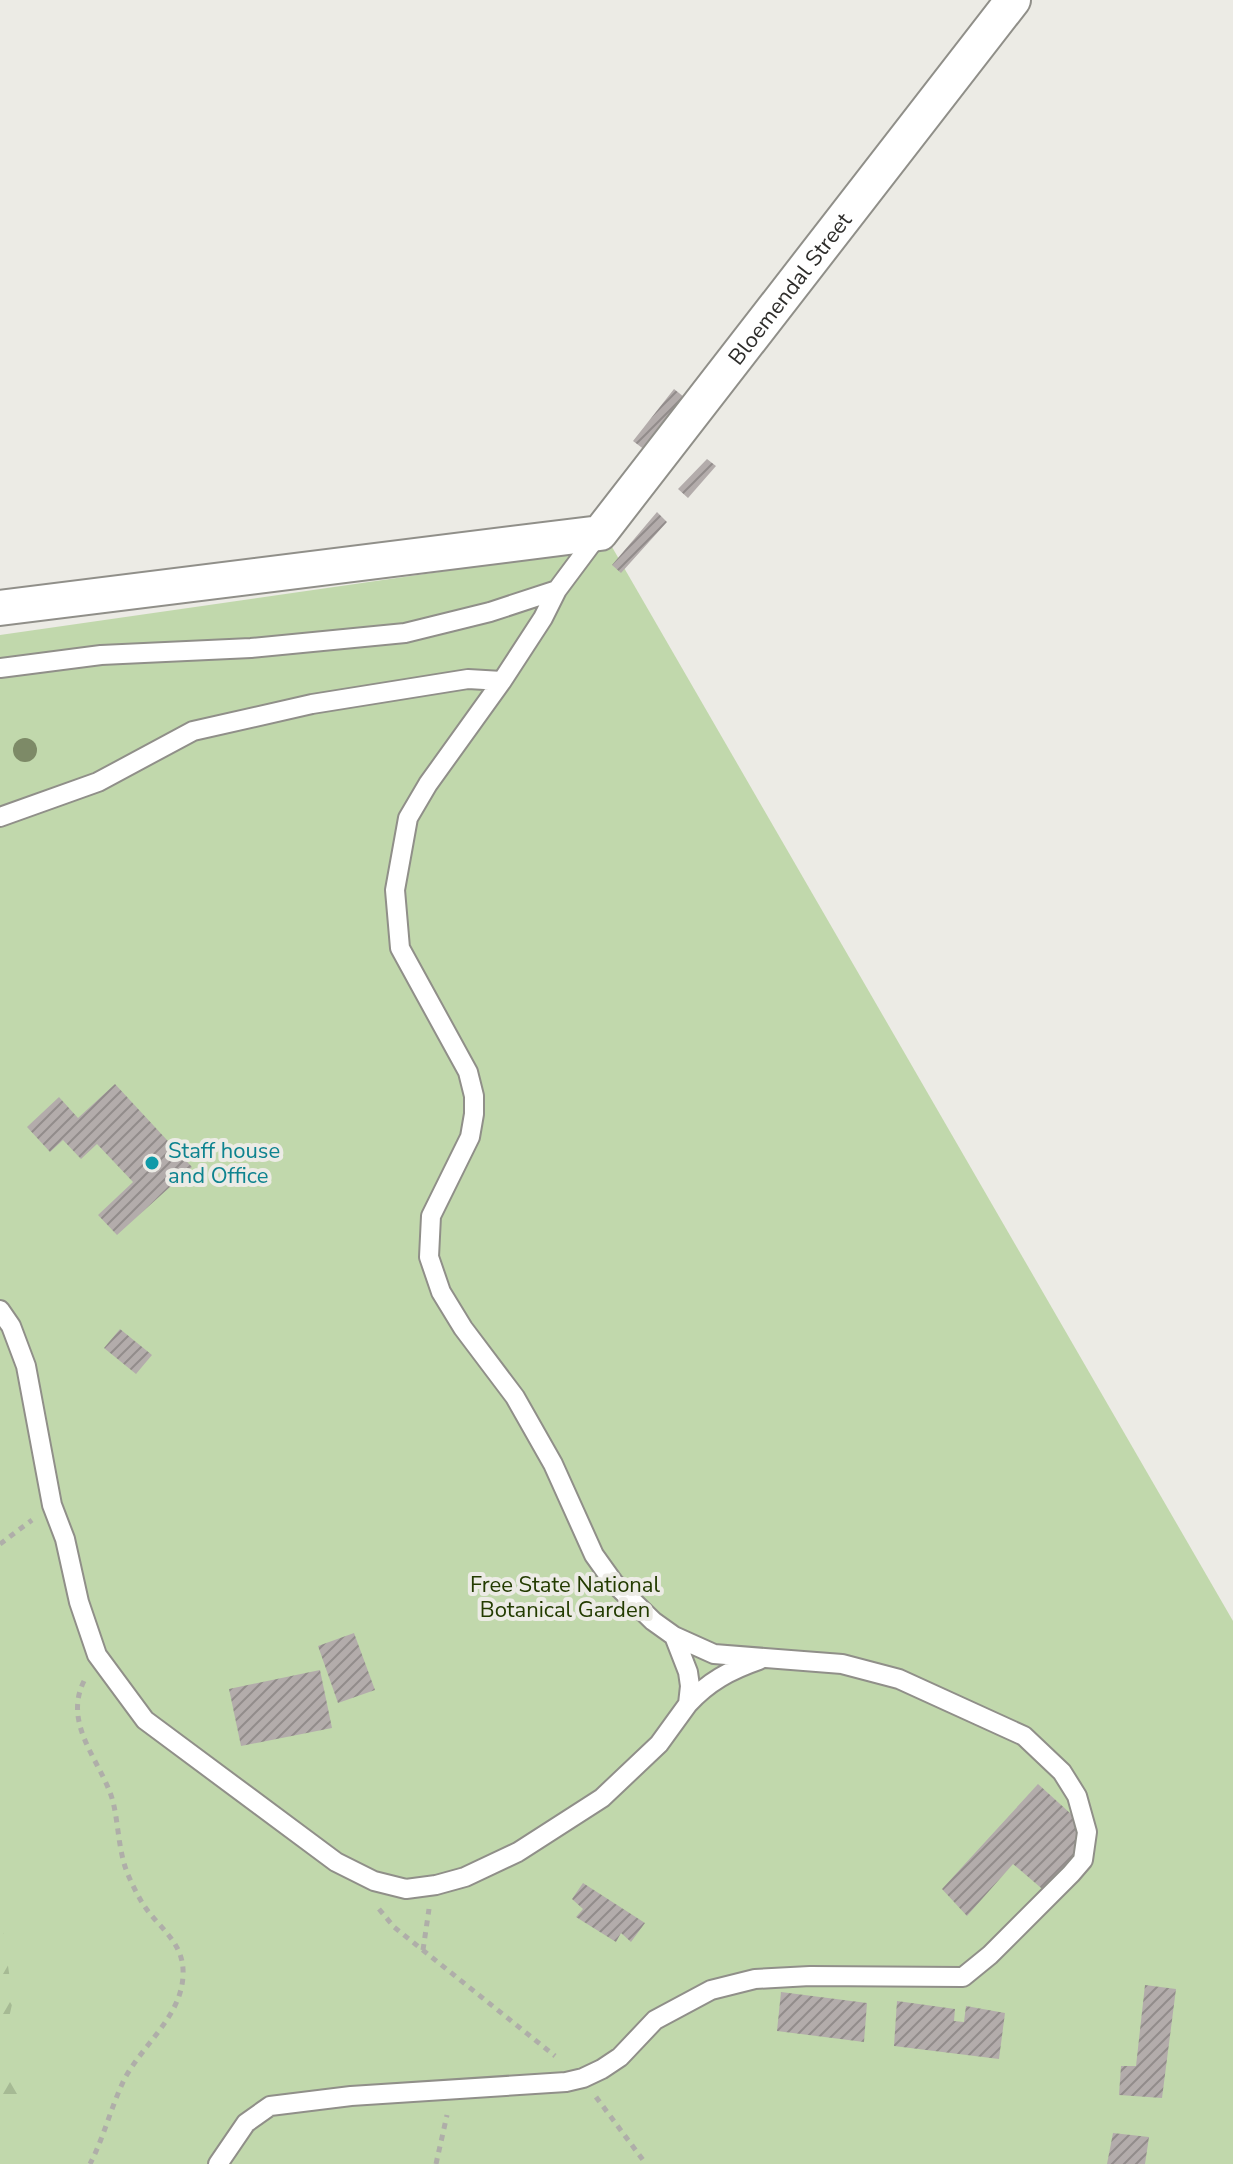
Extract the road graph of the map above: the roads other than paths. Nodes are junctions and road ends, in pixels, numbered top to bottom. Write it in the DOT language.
graph roads {
  1 [pos="1013,0"];
  2 [pos="600,533"];
  3 [pos="561,584"];
  4 [pos="0,608"];
  5 [pos="0,668"];
  6 [pos="502,681"];
  7 [pos="0,817"];
  8 [pos="0,1310"];
  9 [pos="674,1636"];
  10 [pos="761,1659"];
  11 [pos="688,1704"];
  12 [pos="218,2164"];
  1 -- 2 [label="street, Bloemendal Street"];
  2 -- 3 [label="lane, Bloemendal Street"];
  2 -- 4 [label="street"];
  3 -- 5 [label="lane"];
  3 -- 6 [label="lane, Bloemendal Street"];
  6 -- 7 [label="lane"];
  6 -- 9 [label="lane, Bloemendal Street"];
  8 -- 11 [label="lane"];
  9 -- 10 [label="lane, Bloemendal Street"];
  9 -- 11 [label="lane"];
  10 -- 11 [label="lane"];
  10 -- 12 [label="lane, Bloemendal Street"];
}
